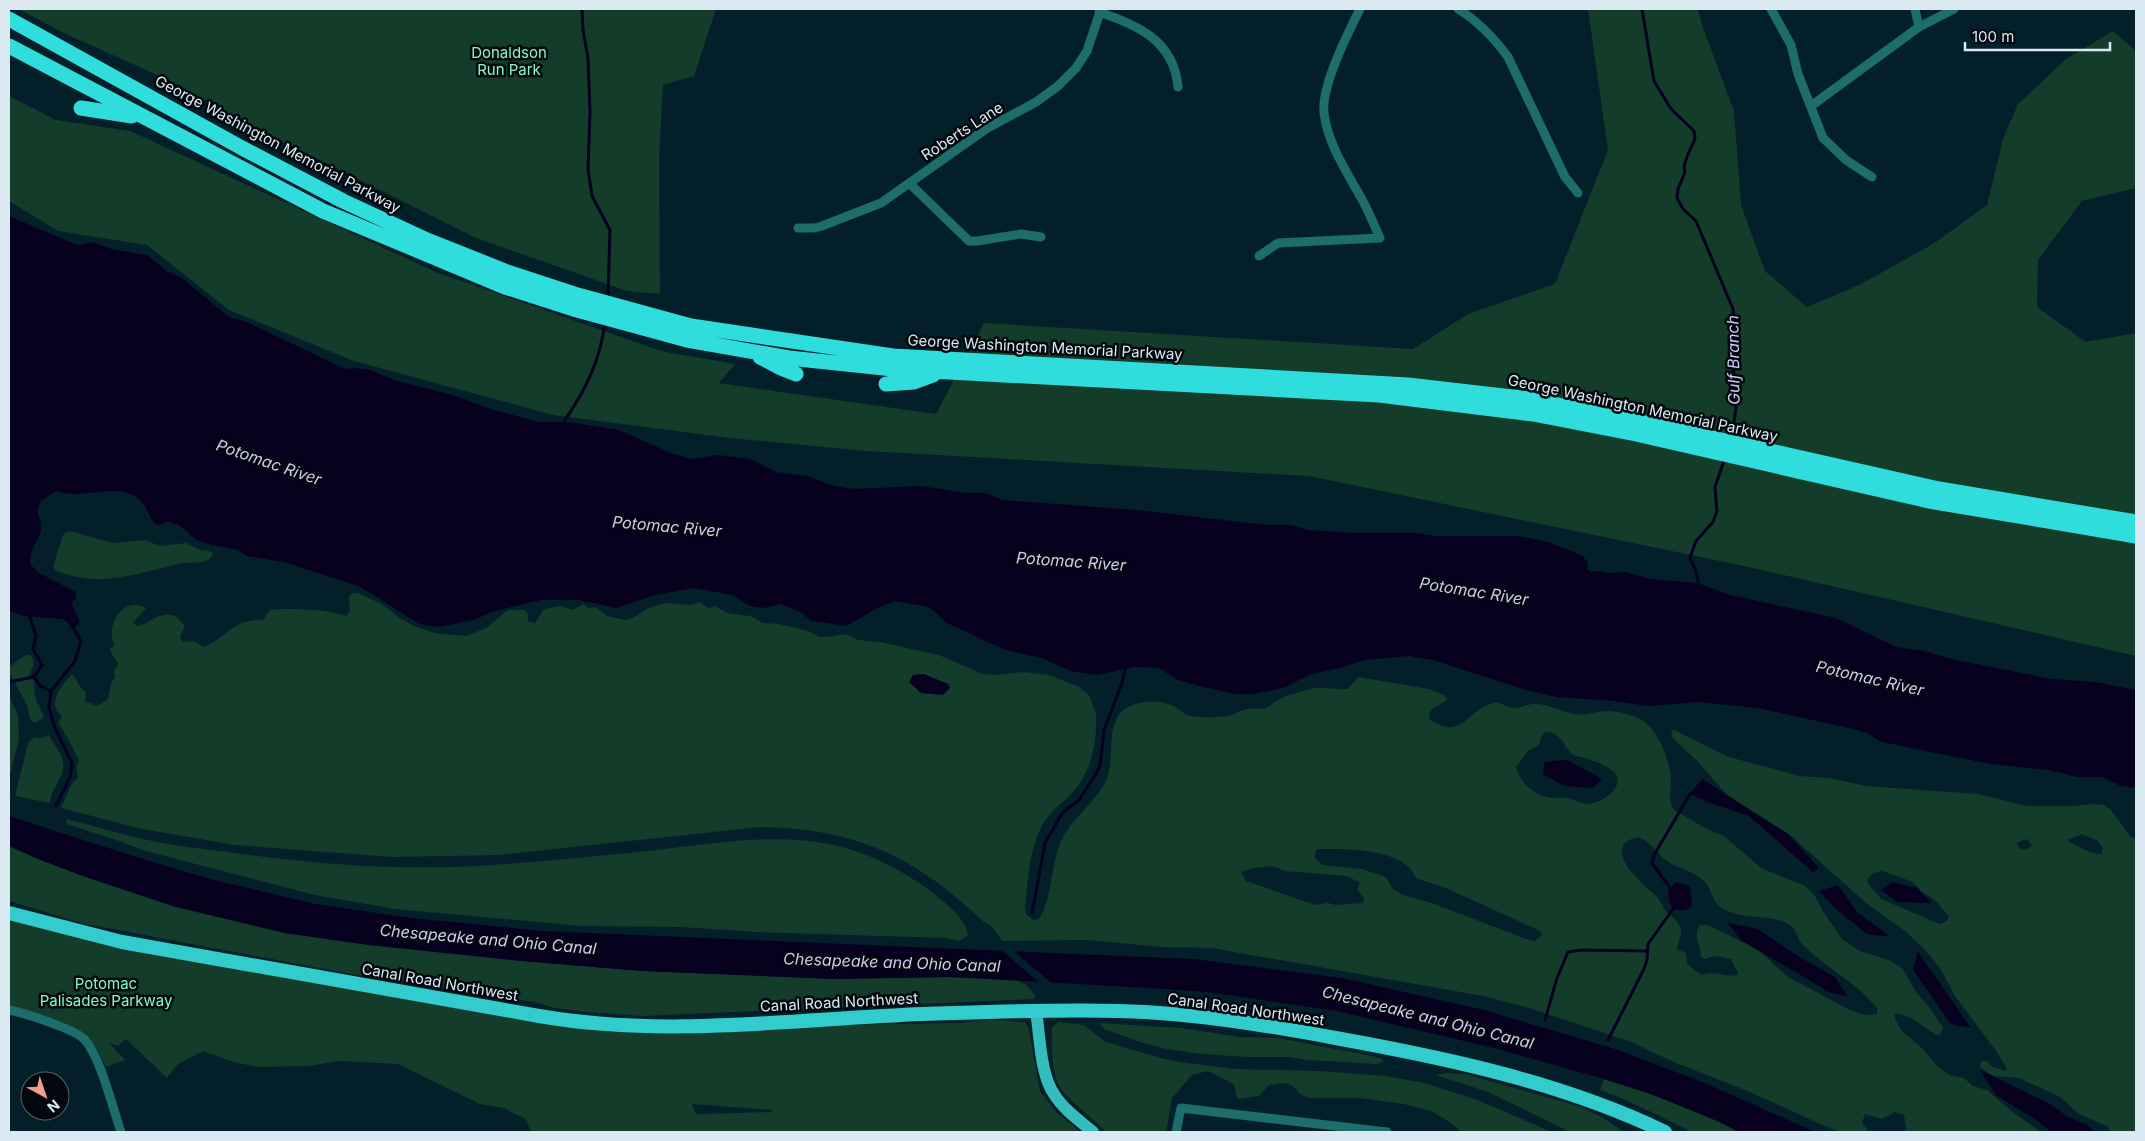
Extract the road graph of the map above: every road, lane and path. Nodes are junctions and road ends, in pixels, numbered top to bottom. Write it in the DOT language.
graph roads {
  1 [pos="1360,9"];
  2 [pos="1458,9"];
  3 [pos="1771,9"];
  4 [pos="1914,9"];
  5 [pos="1954,9"];
  6 [pos="1100,10"];
  7 [pos="9,19"];
  8 [pos="1918,27"];
  9 [pos="9,46"];
  10 [pos="1178,87"];
  11 [pos="1811,106"];
  12 [pos="82,108"];
  13 [pos="143,118"];
  14 [pos="1872,178"];
  15 [pos="909,183"];
  16 [pos="1578,192"];
  17 [pos="798,228"];
  18 [pos="1041,237"];
  19 [pos="1259,256"];
  20 [pos="508,280"];
  21 [pos="689,333"];
  22 [pos="750,351"];
  23 [pos="943,372"];
  24 [pos="796,374"];
  25 [pos="886,384"];
  26 [pos="1638,428"];
  27 [pos="1820,469"];
  28 [pos="2136,522"];
  29 [pos="2136,536"];
  30 [pos="9,913"];
  31 [pos="9,1010"];
  32 [pos="1036,1011"];
  33 [pos="121,1132"];
  34 [pos="1093,1132"];
  35 [pos="1176,1132"];
  36 [pos="1387,1132"];
  37 [pos="1665,1132"];
  1 -- 19 [label="street"];
  2 -- 16 [label="street"];
  3 -- 11 [label="street"];
  4 -- 8 [label="street"];
  5 -- 8 [label="street"];
  6 -- 10 [label="street"];
  6 -- 15 [label="street, Roberts Lane"];
  7 -- 20 [label="highway, George Washington Memorial Parkway"];
  8 -- 11 [label="street"];
  9 -- 13 [label="highway, George Washington Memorial Parkway"];
  11 -- 14 [label="street"];
  12 -- 13 [label="highway"];
  13 -- 20 [label="highway, George Washington Memorial Parkway"];
  15 -- 17 [label="street, Roberts Lane"];
  15 -- 18 [label="street"];
  20 -- 21 [label="highway, George Washington Memorial Parkway"];
  21 -- 22 [label="highway, George Washington Memorial Parkway"];
  21 -- 26 [label="highway, George Washington Memorial Parkway"];
  22 -- 23 [label="highway, George Washington Memorial Parkway"];
  22 -- 24 [label="highway"];
  23 -- 25 [label="highway"];
  23 -- 26 [label="highway, George Washington Memorial Parkway"];
  26 -- 27 [label="highway, George Washington Memorial Parkway"];
  27 -- 28 [label="highway, George Washington Memorial Parkway"];
  27 -- 29 [label="highway, George Washington Memorial Parkway"];
  30 -- 32 [label="highway, Canal Road Northwest"];
  31 -- 33 [label="street"];
  32 -- 34 [label="main road"];
  32 -- 37 [label="highway, Canal Road Northwest"];
  35 -- 36 [label="street"];
}
